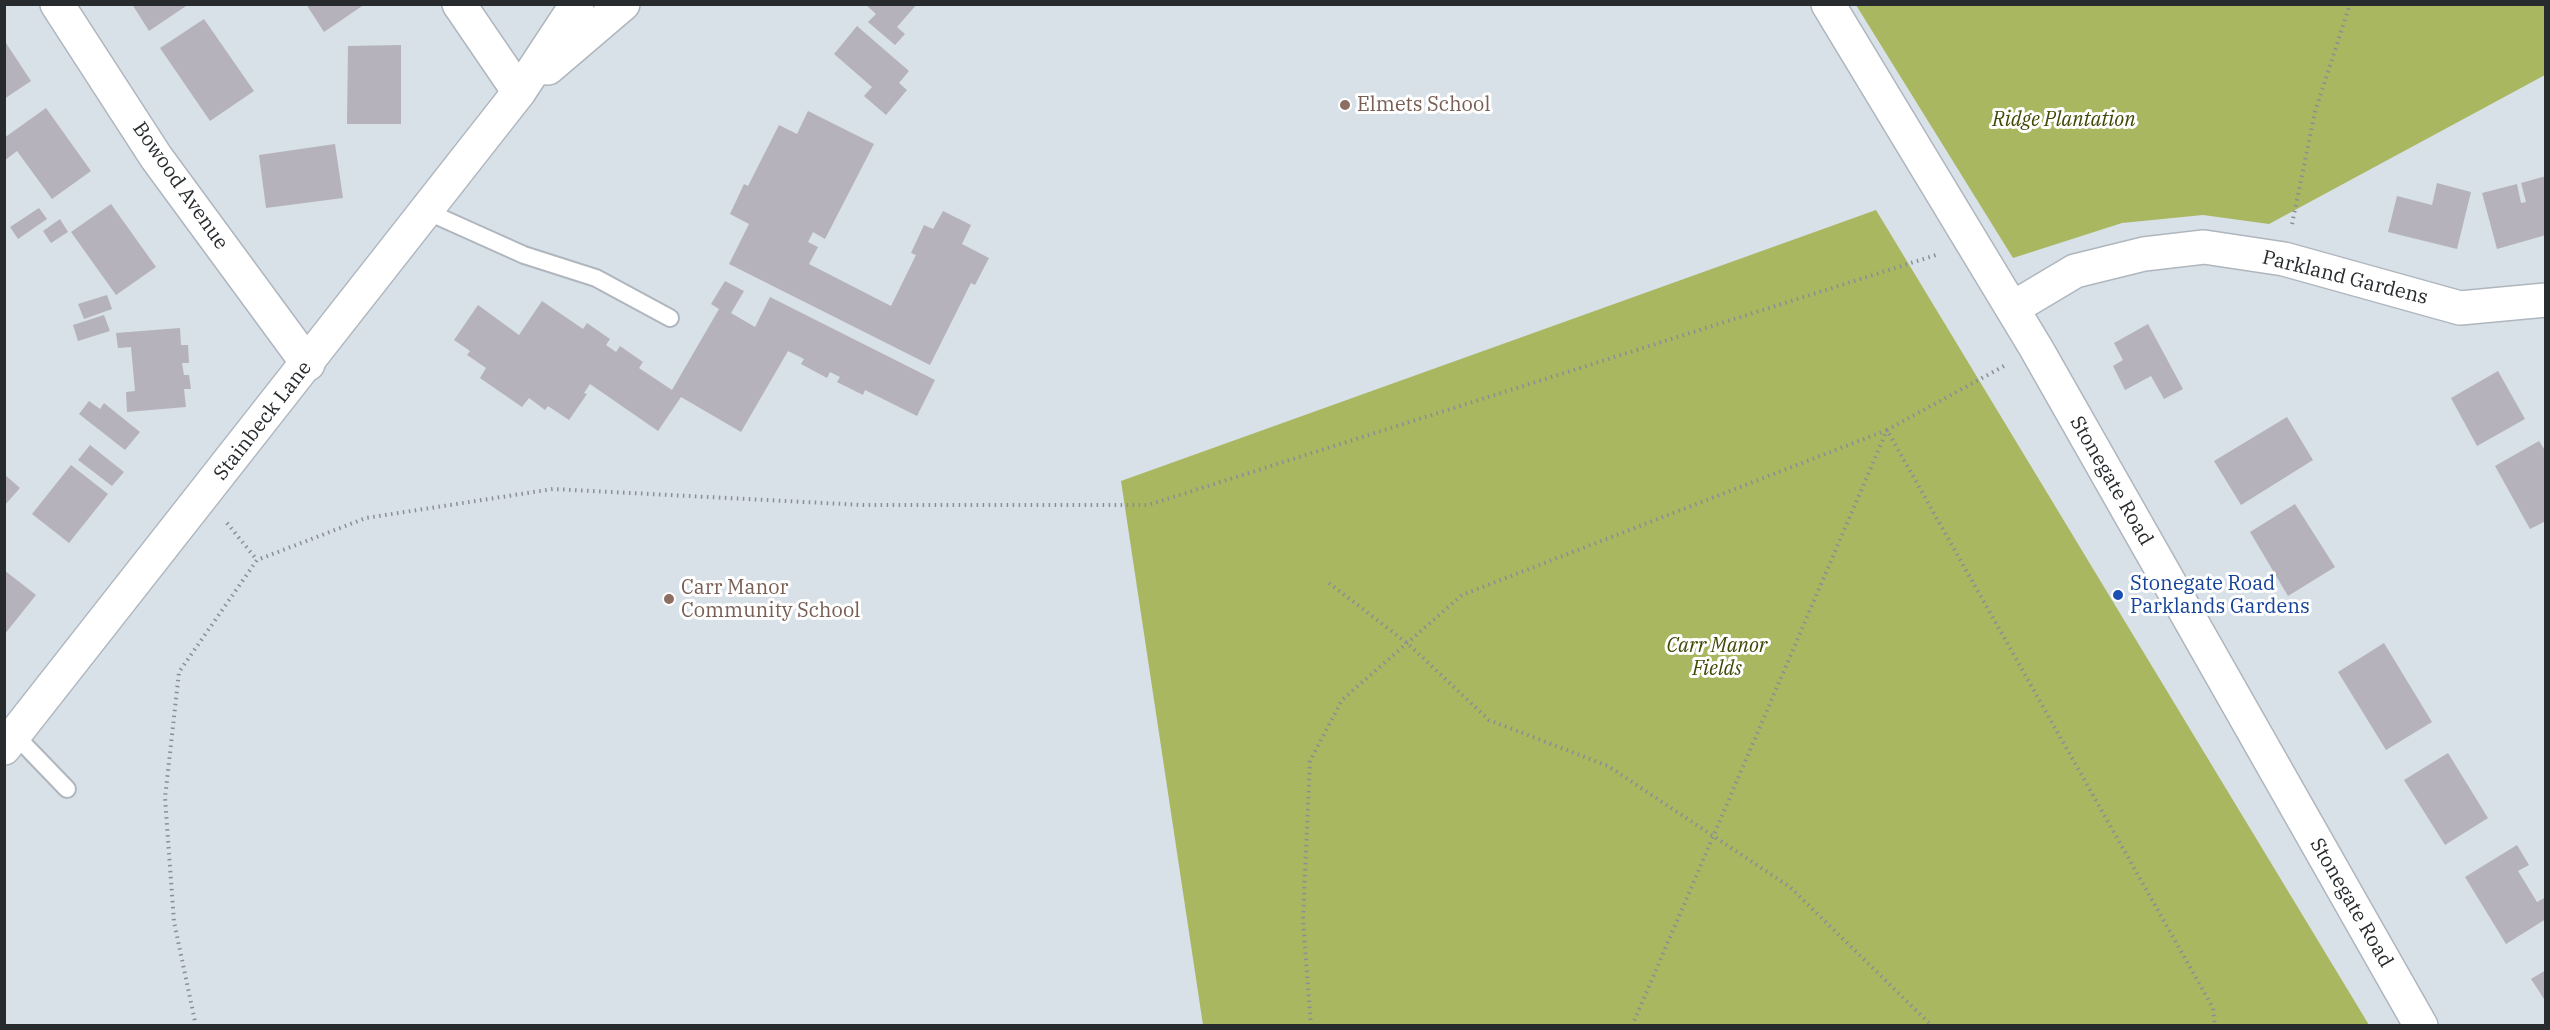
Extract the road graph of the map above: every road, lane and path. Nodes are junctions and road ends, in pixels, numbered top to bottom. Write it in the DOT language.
graph roads {
  1 [pos="57,4"];
  2 [pos="459,4"];
  3 [pos="577,4"];
  4 [pos="623,4"];
  5 [pos="1828,4"];
  6 [pos="2350,4"];
  7 [pos="519,92"];
  8 [pos="426,212"];
  9 [pos="1973,243"];
  10 [pos="2284,259"];
  11 [pos="2544,303"];
  12 [pos="2013,308"];
  13 [pos="670,318"];
  14 [pos="2036,348"];
  15 [pos="308,364"];
  16 [pos="1887,430"];
  17 [pos="203,497"];
  18 [pos="257,560"];
  19 [pos="1329,583"];
  20 [pos="1407,643"];
  21 [pos="10,741"];
  22 [pos="67,789"];
  23 [pos="1713,837"];
  24 [pos="196,1026"];
  25 [pos="1311,1026"];
  26 [pos="1632,1026"];
  27 [pos="1932,1026"];
  28 [pos="2216,1026"];
  29 [pos="2421,1026"];
  1 -- 15 [label="street, Bowood Avenue"];
  2 -- 7 [label="street"];
  3 -- 7 [label="street, Stainbeck Lane"];
  4 -- 7 [label="street, Stainbeck Lane"];
  5 -- 9 [label="street, Stonegate Road"];
  6 -- 10 [label="path"];
  7 -- 8 [label="street, Stainbeck Lane"];
  8 -- 13 [label="lane"];
  8 -- 15 [label="street, Stainbeck Lane"];
  9 -- 12 [label="street, Stonegate Road"];
  9 -- 18 [label="path"];
  10 -- 11 [label="street, Parkland Gardens"];
  10 -- 12 [label="street, Parkland Gardens"];
  12 -- 14 [label="street, Stonegate Road"];
  14 -- 16 [label="path"];
  14 -- 29 [label="street, Stonegate Road"];
  15 -- 17 [label="street, Stainbeck Lane"];
  16 -- 20 [label="path"];
  16 -- 23 [label="path"];
  16 -- 28 [label="path"];
  17 -- 18 [label="path"];
  17 -- 21 [label="street, Stainbeck Lane"];
  18 -- 24 [label="path"];
  19 -- 20 [label="path"];
  20 -- 23 [label="path"];
  20 -- 25 [label="path"];
  21 -- 22 [label="lane"];
  23 -- 26 [label="path"];
  23 -- 27 [label="path"];
}
